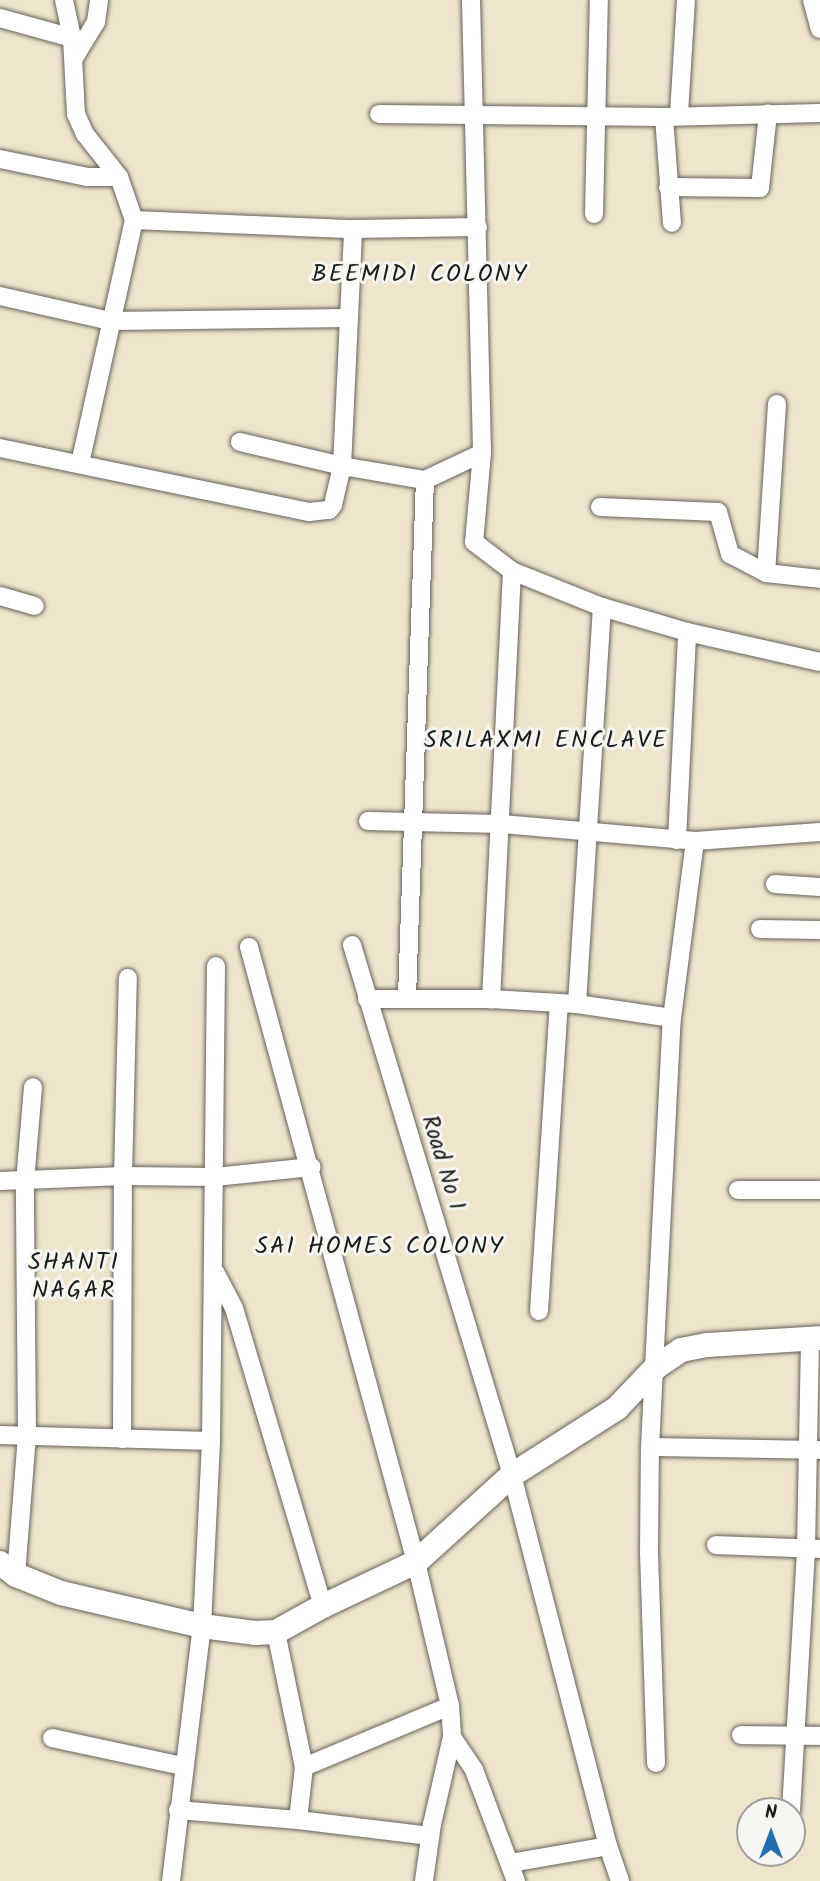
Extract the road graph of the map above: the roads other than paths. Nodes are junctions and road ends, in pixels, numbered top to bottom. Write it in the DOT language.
graph roads {
  1 [pos="64,0"];
  2 [pos="99,0"];
  3 [pos="471,0"];
  4 [pos="599,0"];
  5 [pos="686,0"];
  6 [pos="812,0"];
  7 [pos="0,18"];
  8 [pos="820,29"];
  9 [pos="72,38"];
  10 [pos="74,58"];
  11 [pos="768,113"];
  12 [pos="820,113"];
  13 [pos="379,114"];
  14 [pos="595,116"];
  15 [pos="672,116"];
  16 [pos="474,117"];
  17 [pos="0,159"];
  18 [pos="119,177"];
  19 [pos="668,187"];
  20 [pos="594,214"];
  21 [pos="134,220"];
  22 [pos="672,223"];
  23 [pos="478,227"];
  24 [pos="353,229"];
  25 [pos="0,296"];
  26 [pos="348,318"];
  27 [pos="110,321"];
  28 [pos="777,404"];
  29 [pos="240,442"];
  30 [pos="0,448"];
  31 [pos="482,453"];
  32 [pos="80,463"];
  33 [pos="342,466"];
  34 [pos="425,480"];
  35 [pos="600,507"];
  36 [pos="512,571"];
  37 [pos="766,573"];
  38 [pos="820,579"];
  39 [pos="0,596"];
  40 [pos="35,606"];
  41 [pos="602,607"];
  42 [pos="687,632"];
  43 [pos="820,662"];
  44 [pos="412,820"];
  45 [pos="368,821"];
  46 [pos="502,824"];
  47 [pos="820,832"];
  48 [pos="588,833"];
  49 [pos="686,840"];
  50 [pos="775,884"];
  51 [pos="820,887"];
  52 [pos="760,929"];
  53 [pos="820,930"];
  54 [pos="352,945"];
  55 [pos="250,947"];
  56 [pos="216,966"];
  57 [pos="128,978"];
  58 [pos="407,997"];
  59 [pos="367,999"];
  60 [pos="491,999"];
  61 [pos="568,1005"];
  62 [pos="672,1018"];
  63 [pos="33,1087"];
  64 [pos="311,1167"];
  65 [pos="123,1176"];
  66 [pos="215,1177"];
  67 [pos="0,1181"];
  68 [pos="25,1182"];
  69 [pos="738,1190"];
  70 [pos="820,1190"];
  71 [pos="214,1269"];
  72 [pos="539,1311"];
  73 [pos="815,1338"];
  74 [pos="656,1367"];
  75 [pos="0,1435"];
  76 [pos="27,1435"];
  77 [pos="122,1439"];
  78 [pos="211,1441"];
  79 [pos="650,1447"];
  80 [pos="815,1450"];
  81 [pos="512,1475"];
  82 [pos="716,1545"];
  83 [pos="813,1549"];
  84 [pos="416,1562"];
  85 [pos="8,1569"];
  86 [pos="323,1606"];
  87 [pos="202,1626"];
  88 [pos="276,1632"];
  89 [pos="801,1641"];
  90 [pos="820,1643"];
  91 [pos="450,1706"];
  92 [pos="741,1735"];
  93 [pos="795,1735"];
  94 [pos="820,1736"];
  95 [pos="453,1737"];
  96 [pos="52,1738"];
  97 [pos="656,1763"];
  98 [pos="183,1766"];
  99 [pos="304,1767"];
  100 [pos="792,1797"];
  101 [pos="178,1810"];
  102 [pos="298,1820"];
  103 [pos="430,1836"];
  104 [pos="608,1846"];
  105 [pos="510,1863"];
  106 [pos="171,1881"];
  107 [pos="424,1881"];
  108 [pos="516,1881"];
  109 [pos="620,1881"];
  110 [pos="631,1881"];
  1 -- 9 [label="street"];
  2 -- 10 [label="street"];
  3 -- 16 [label="street"];
  4 -- 14 [label="street"];
  5 -- 15 [label="street"];
  6 -- 8 [label="street"];
  7 -- 9 [label="street"];
  9 -- 10 [label="street"];
  10 -- 18 [label="street"];
  11 -- 12 [label="street"];
  11 -- 15 [label="street"];
  11 -- 19 [label="street"];
  13 -- 16 [label="street"];
  14 -- 15 [label="street"];
  14 -- 16 [label="street"];
  14 -- 20 [label="street"];
  15 -- 19 [label="street"];
  16 -- 23 [label="street"];
  17 -- 18 [label="street"];
  18 -- 21 [label="street"];
  19 -- 22 [label="street"];
  21 -- 24 [label="street"];
  21 -- 27 [label="street"];
  23 -- 24 [label="street"];
  23 -- 31 [label="street"];
  24 -- 26 [label="street"];
  25 -- 27 [label="street"];
  26 -- 27 [label="street"];
  26 -- 33 [label="street"];
  27 -- 32 [label="street"];
  28 -- 37 [label="street"];
  29 -- 33 [label="street"];
  30 -- 32 [label="street"];
  31 -- 34 [label="street"];
  31 -- 36 [label="street"];
  32 -- 33 [label="street"];
  33 -- 34 [label="street"];
  34 -- 44 [label="street"];
  35 -- 37 [label="street"];
  36 -- 41 [label="street"];
  36 -- 46 [label="street"];
  37 -- 38 [label="street"];
  39 -- 40 [label="street"];
  41 -- 42 [label="street"];
  41 -- 48 [label="street"];
  42 -- 43 [label="street"];
  42 -- 49 [label="street"];
  44 -- 45 [label="street"];
  44 -- 46 [label="street"];
  44 -- 58 [label="street"];
  46 -- 48 [label="street"];
  46 -- 60 [label="street"];
  47 -- 49 [label="street"];
  48 -- 49 [label="street"];
  48 -- 61 [label="street"];
  49 -- 62 [label="street"];
  50 -- 51 [label="street"];
  52 -- 53 [label="street"];
  54 -- 59 [label="street, Road No 1"];
  55 -- 64 [label="street"];
  56 -- 66 [label="street"];
  57 -- 65 [label="street"];
  58 -- 59 [label="street"];
  58 -- 60 [label="street"];
  59 -- 81 [label="street, Road No 1"];
  60 -- 61 [label="street"];
  61 -- 62 [label="street"];
  61 -- 72 [label="street"];
  62 -- 74 [label="street"];
  63 -- 68 [label="street"];
  64 -- 66 [label="street"];
  64 -- 84 [label="street"];
  65 -- 66 [label="street"];
  65 -- 68 [label="street"];
  65 -- 77 [label="street"];
  66 -- 71 [label="street"];
  67 -- 68 [label="street"];
  68 -- 76 [label="street"];
  69 -- 70 [label="street"];
  71 -- 78 [label="street"];
  71 -- 86 [label="street"];
  73 -- 74 [label="street"];
  73 -- 80 [label="street"];
  74 -- 79 [label="street"];
  74 -- 81 [label="street"];
  75 -- 76 [label="street"];
  76 -- 77 [label="street"];
  76 -- 85 [label="street"];
  77 -- 78 [label="street"];
  78 -- 87 [label="street"];
  79 -- 80 [label="street"];
  79 -- 97 [label="street"];
  80 -- 83 [label="street"];
  81 -- 84 [label="street"];
  81 -- 104 [label="street, Road No 1"];
  82 -- 83 [label="street"];
  83 -- 89 [label="street"];
  84 -- 86 [label="street"];
  84 -- 91 [label="street"];
  85 -- 87 [label="street"];
  86 -- 88 [label="street"];
  87 -- 88 [label="street"];
  87 -- 98 [label="street"];
  88 -- 99 [label="street"];
  89 -- 90 [label="street"];
  89 -- 93 [label="street"];
  91 -- 95 [label="street"];
  91 -- 99 [label="street"];
  92 -- 93 [label="street"];
  93 -- 94 [label="street"];
  93 -- 100 [label="street"];
  95 -- 103 [label="street"];
  95 -- 105 [label="street"];
  96 -- 98 [label="street"];
  98 -- 101 [label="street"];
  99 -- 102 [label="street"];
  101 -- 102 [label="street"];
  101 -- 106 [label="street"];
  102 -- 103 [label="street"];
  103 -- 107 [label="street"];
  104 -- 105 [label="street"];
  104 -- 109 [label="street, Road No 1"];
  105 -- 108 [label="street"];
  109 -- 110 [label="street"];
}
